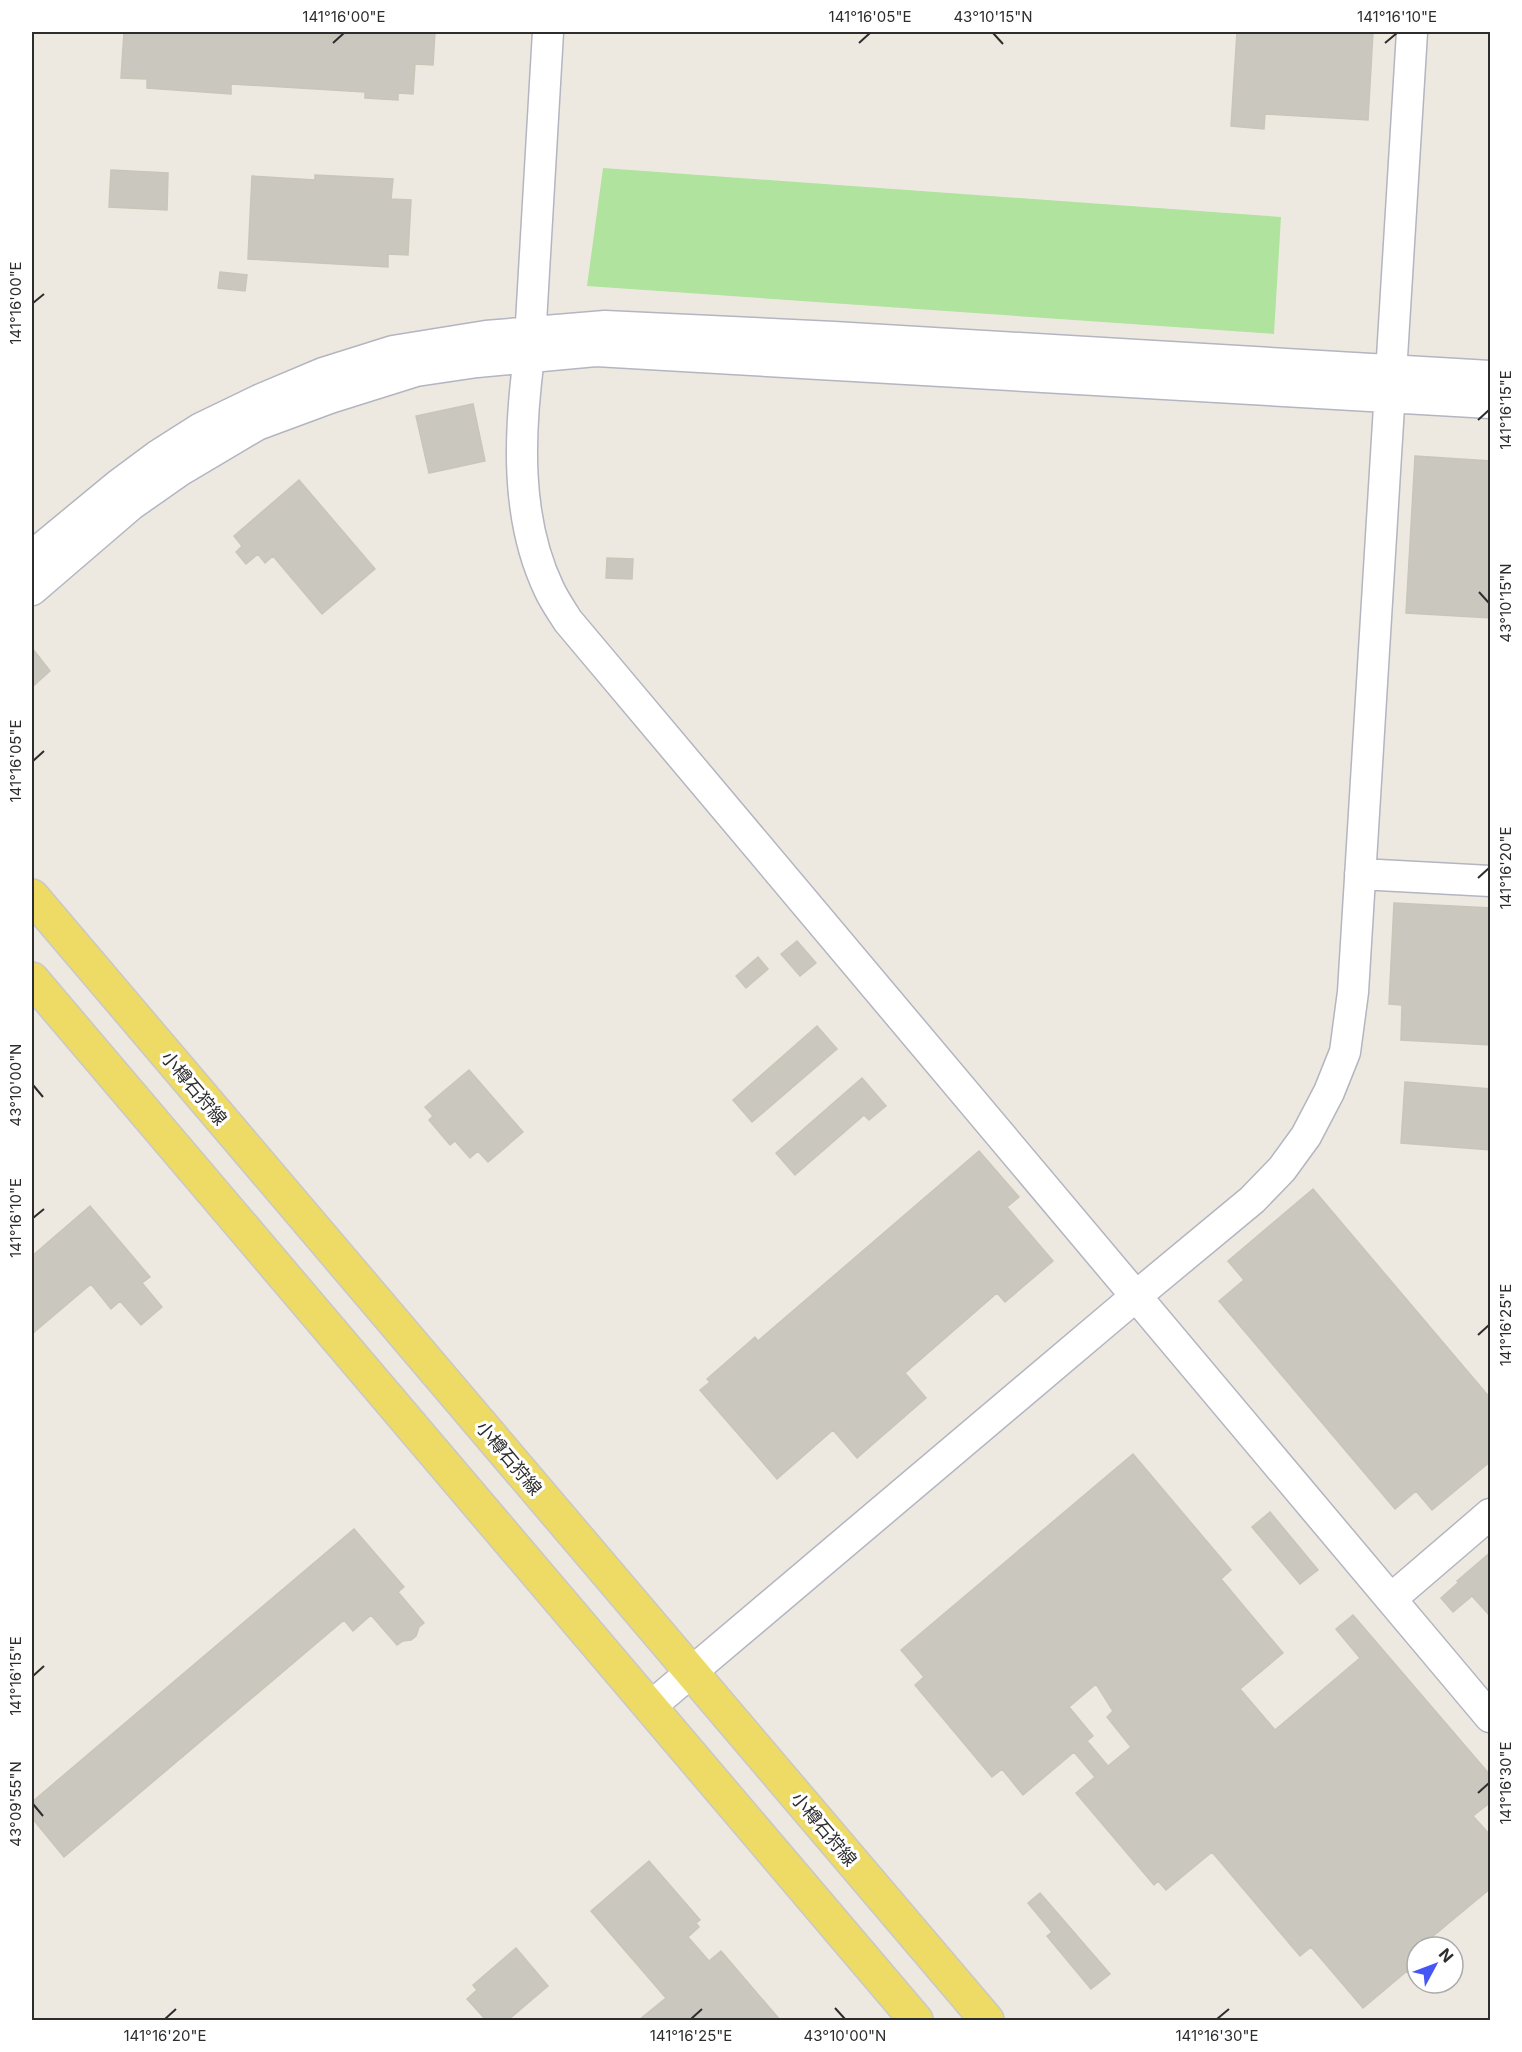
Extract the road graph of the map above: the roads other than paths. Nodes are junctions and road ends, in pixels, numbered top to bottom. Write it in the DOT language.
graph roads {
  1 [pos="548,32"];
  2 [pos="1412,32"];
  3 [pos="530,345"];
  4 [pos="1491,376"];
  5 [pos="1391,384"];
  6 [pos="1491,403"];
  7 [pos="32,556"];
  8 [pos="32,590"];
  9 [pos="1360,874"];
  10 [pos="1491,881"];
  11 [pos="32,896"];
  12 [pos="32,979"];
  13 [pos="1135,1296"];
  14 [pos="1491,1514"];
  15 [pos="1391,1599"];
  16 [pos="691,1672"];
  17 [pos="650,1707"];
  18 [pos="1491,1717"];
  19 [pos="916,2020"];
  20 [pos="987,2020"];
  1 -- 3 [label="street"];
  2 -- 5 [label="street"];
  3 -- 5 [label="street"];
  3 -- 7 [label="street"];
  3 -- 8 [label="street"];
  3 -- 13 [label="street"];
  4 -- 5 [label="street"];
  5 -- 6 [label="street"];
  5 -- 9 [label="street"];
  9 -- 10 [label="street"];
  9 -- 13 [label="street"];
  11 -- 16 [label="main road, 小樽石狩線"];
  12 -- 17 [label="main road"];
  13 -- 15 [label="street"];
  13 -- 16 [label="street"];
  14 -- 15 [label="street"];
  15 -- 18 [label="street"];
  16 -- 17 [label="street"];
  16 -- 20 [label="main road, 小樽石狩線"];
  17 -- 19 [label="main road"];
}
